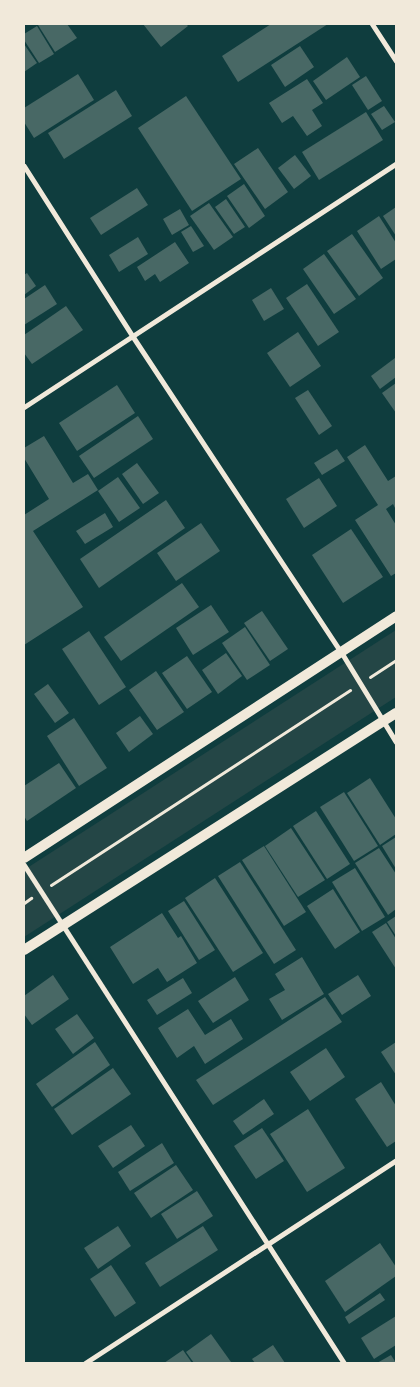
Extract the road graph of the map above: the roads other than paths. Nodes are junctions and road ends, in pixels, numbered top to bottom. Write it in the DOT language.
graph roads {
  1 [pos="372,24"];
  2 [pos="396,61"];
  3 [pos="396,164"];
  4 [pos="24,166"];
  5 [pos="133,338"];
  6 [pos="24,407"];
  7 [pos="396,616"];
  8 [pos="341,652"];
  9 [pos="396,713"];
  10 [pos="383,722"];
  11 [pos="396,742"];
  12 [pos="24,858"];
  13 [pos="24,865"];
  14 [pos="62,925"];
  15 [pos="24,950"];
  16 [pos="396,1160"];
  17 [pos="266,1244"];
  18 [pos="85,1363"];
  19 [pos="344,1363"];
  1 -- 2 [label="street"];
  3 -- 5 [label="street"];
  4 -- 5 [label="street"];
  5 -- 6 [label="street"];
  5 -- 8 [label="street"];
  7 -- 8 [label="main road"];
  8 -- 10 [label="street"];
  8 -- 12 [label="main road"];
  9 -- 10 [label="main road"];
  10 -- 11 [label="street"];
  10 -- 14 [label="main road"];
  13 -- 14 [label="street"];
  14 -- 15 [label="main road"];
  14 -- 17 [label="street"];
  16 -- 17 [label="street"];
  17 -- 18 [label="street"];
  17 -- 19 [label="street"];
}
